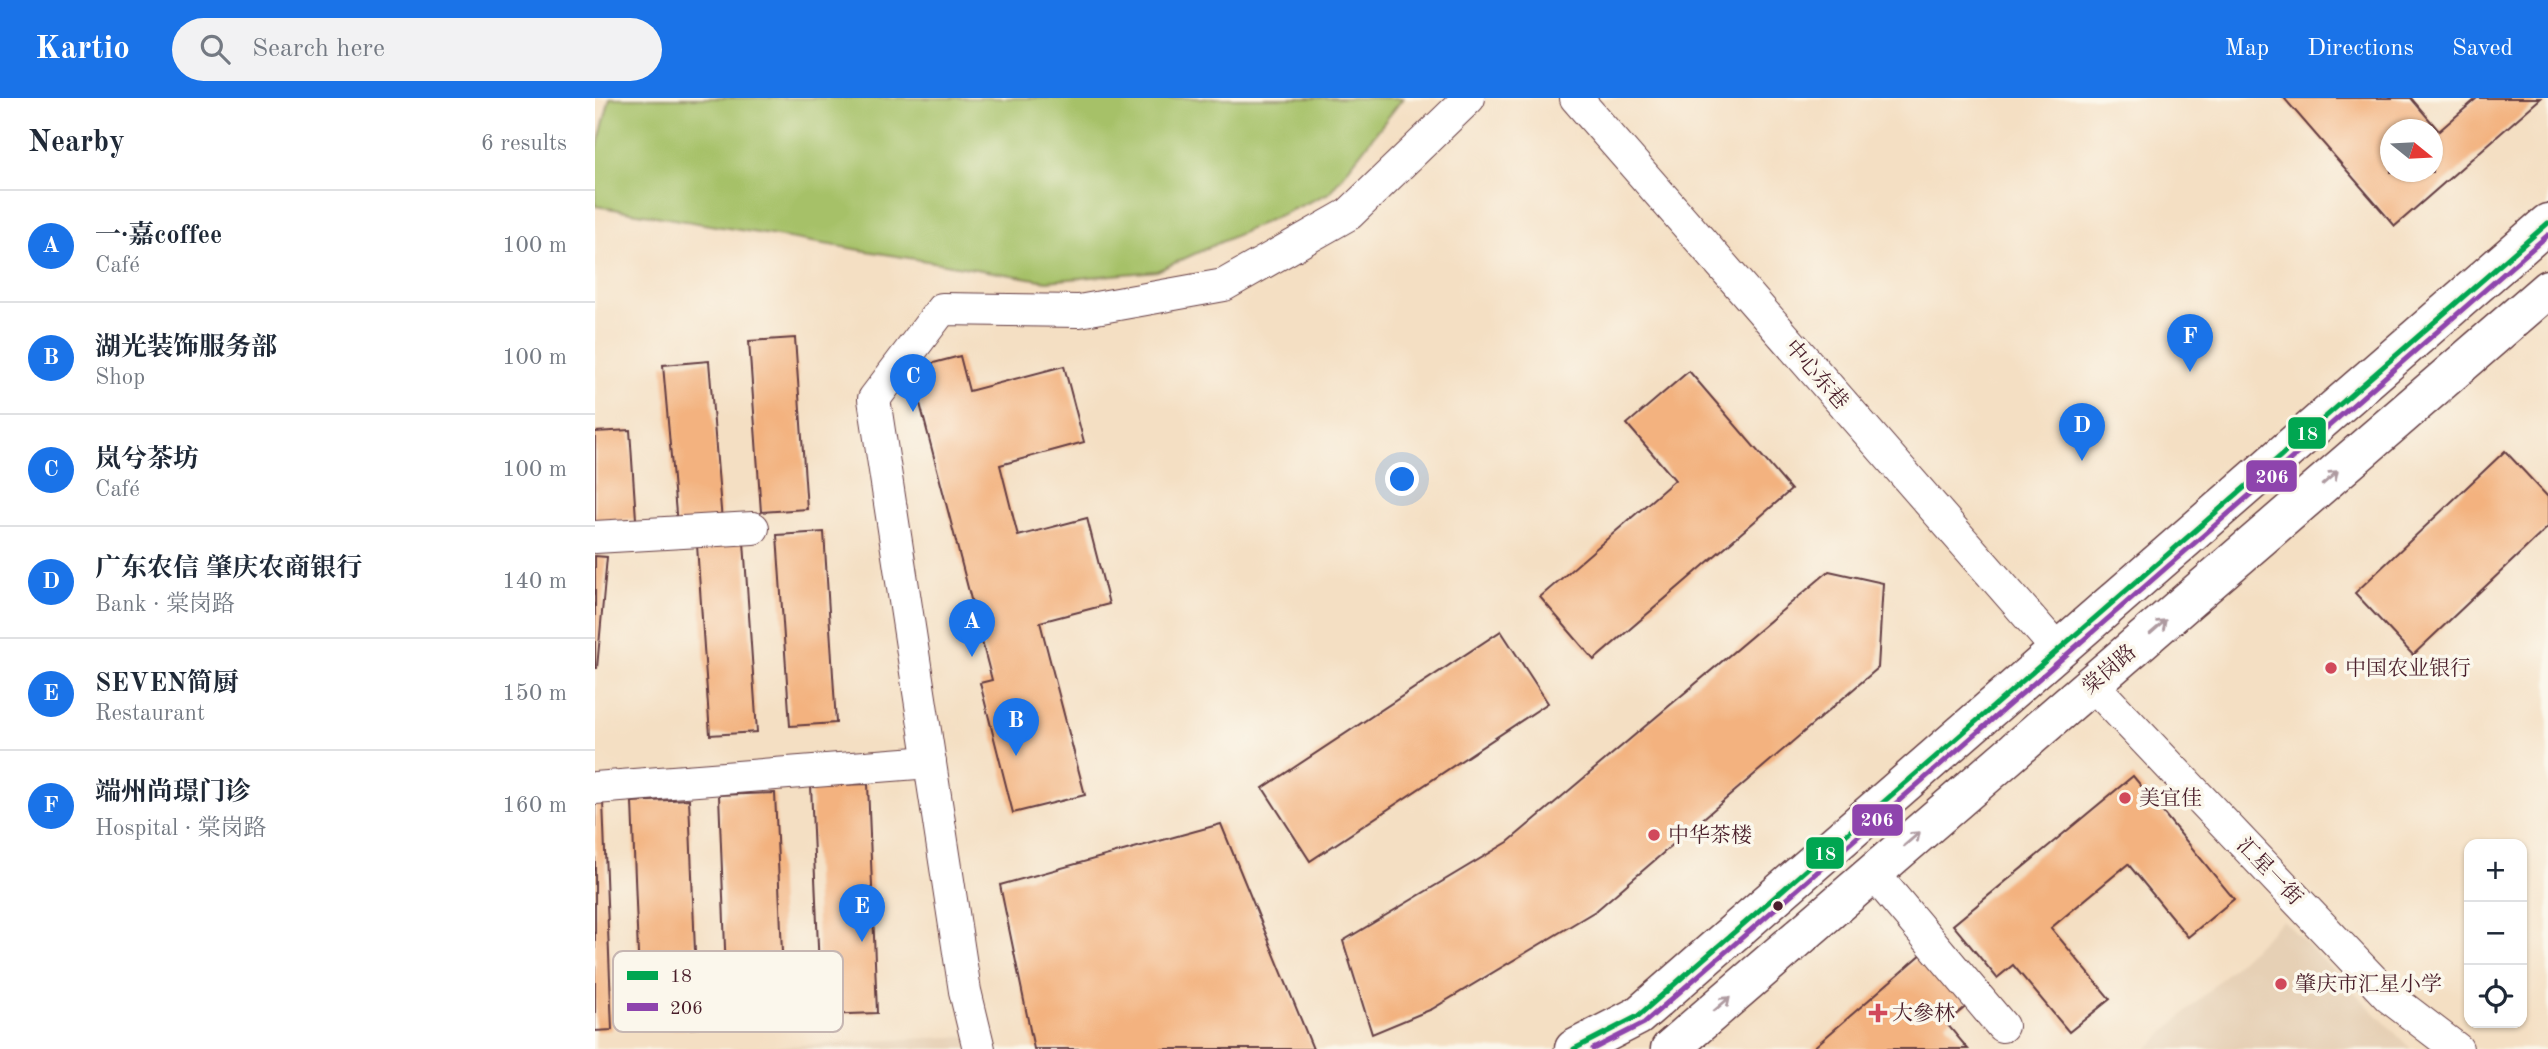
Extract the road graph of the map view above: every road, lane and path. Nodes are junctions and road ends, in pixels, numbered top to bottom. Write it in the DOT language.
graph roads {
  1 [pos="1469,98"];
  2 [pos="1576,98"];
  3 [pos="2548,223"];
  4 [pos="2548,289"];
  5 [pos="753,528"];
  6 [pos="595,537"];
  7 [pos="2058,650"];
  8 [pos="2092,684"];
  9 [pos="930,762"];
  10 [pos="595,788"];
  11 [pos="1873,873"];
  12 [pos="1638,1016"];
  13 [pos="2002,1026"];
  14 [pos="979,1049"];
  15 [pos="1574,1049"];
  16 [pos="1659,1049"];
  17 [pos="1670,1049"];
  18 [pos="2457,1049"];
  1 -- 9 [label="street"];
  2 -- 7 [label="street, 中心东巷"];
  3 -- 7 [label="main road"];
  8 -- 4 [label="main road, 棠岗路, one-way"];
  5 -- 6 [label="street"];
  7 -- 12 [label="main road"];
  11 -- 8 [label="main road, 棠岗路, one-way"];
  8 -- 18 [label="street, 汇星一街"];
  9 -- 10 [label="street"];
  9 -- 14 [label="street"];
  11 -- 13 [label="street"];
  17 -- 11 [label="main road, 棠岗路, one-way"];
  12 -- 15 [label="main road"];
  12 -- 16 [label="main road"];
}
